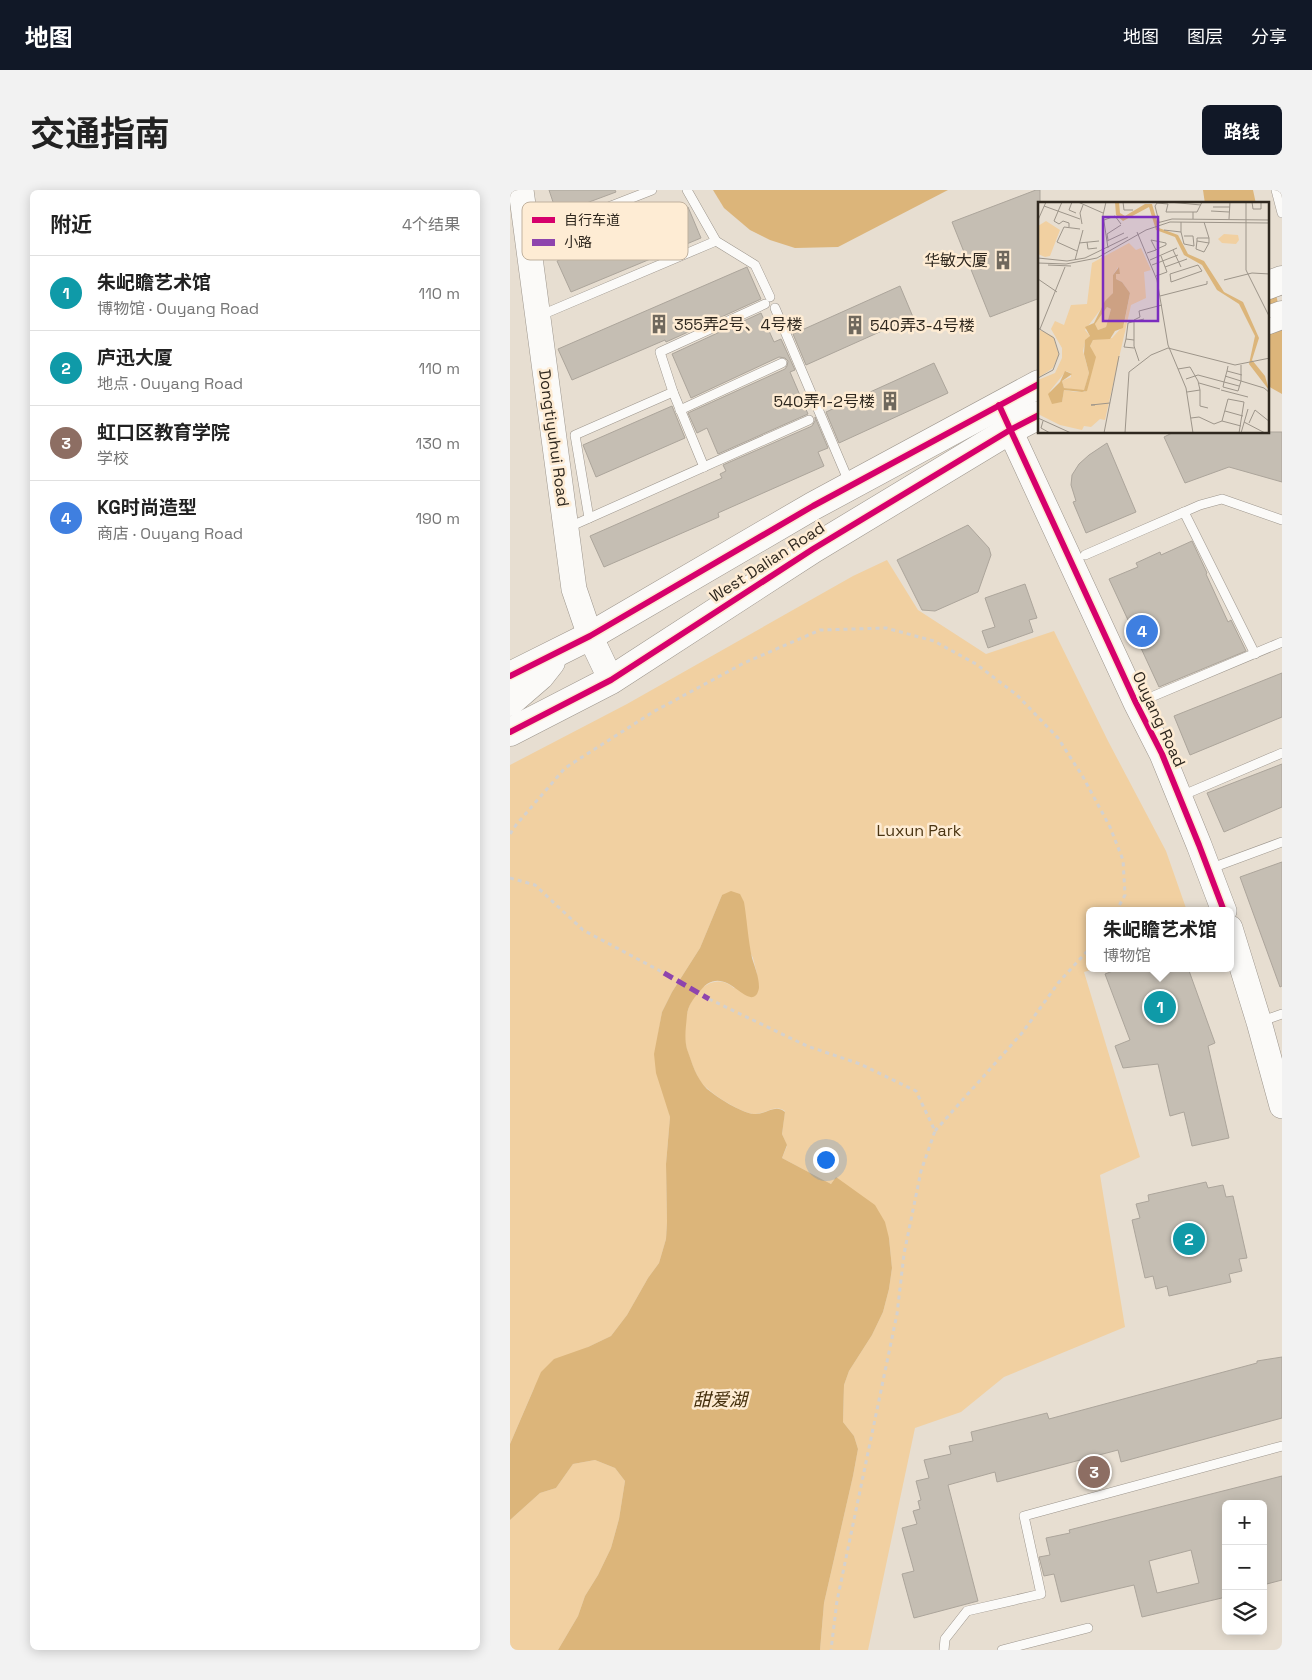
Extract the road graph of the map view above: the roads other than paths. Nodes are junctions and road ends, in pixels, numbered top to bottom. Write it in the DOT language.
graph roads {
  1 [pos="652,190"];
  2 [pos="687,190"];
  3 [pos="1276,190"];
  4 [pos="621,202"];
  5 [pos="1282,212"];
  6 [pos="716,241"];
  7 [pos="688,253"];
  8 [pos="530,260"];
  9 [pos="671,260"];
  10 [pos="1282,280"];
  11 [pos="1269,285"];
  12 [pos="774,308"];
  13 [pos="1282,315"];
  14 [pos="537,317"];
  15 [pos="1269,320"];
  16 [pos="782,363"];
  17 [pos="1038,385"];
  18 [pos="673,392"];
  19 [pos="999,405"];
  20 [pos="680,410"];
  21 [pos="1038,416"];
  22 [pos="809,420"];
  23 [pos="1010,430"];
  24 [pos="704,467"];
  25 [pos="850,486"];
  26 [pos="1184,512"];
  27 [pos="589,518"];
  28 [pos="1282,520"];
  29 [pos="566,528"];
  30 [pos="1085,555"];
  31 [pos="590,636"];
  32 [pos="1282,642"];
  33 [pos="559,651"];
  34 [pos="1255,654"];
  35 [pos="510,676"];
  36 [pos="611,680"];
  37 [pos="510,702"];
  38 [pos="1136,703"];
  39 [pos="510,732"];
  40 [pos="1282,753"];
  41 [pos="1179,797"];
  42 [pos="1282,842"];
  43 [pos="1209,869"];
  44 [pos="1223,907"];
  45 [pos="1234,937"];
  46 [pos="1271,1018"];
  47 [pos="1282,1106"];
  48 [pos="1282,1446"];
  49 [pos="1088,1628"];
  50 [pos="944,1650"];
  51 [pos="1002,1650"];
  1 -- 4 [label="lane"];
  2 -- 6 [label="lane"];
  3 -- 5 [label="lane"];
  6 -- 7 [label="lane"];
  6 -- 18 [label="lane"];
  8 -- 14 [label="street, Dongtiyuhui Road"];
  9 -- 14 [label="lane"];
  10 -- 11 [label="main road"];
  12 -- 25 [label="lane"];
  13 -- 15 [label="main road"];
  14 -- 29 [label="street, Dongtiyuhui Road"];
  16 -- 20 [label="lane"];
  17 -- 19 [label="main road, West Dalian Road"];
  18 -- 20 [label="lane"];
  18 -- 27 [label="lane"];
  19 -- 23 [label="street, Ouyang Road"];
  19 -- 25 [label="main road, West Dalian Road"];
  20 -- 24 [label="lane"];
  21 -- 23 [label="main road, West Dalian Road"];
  22 -- 24 [label="lane"];
  23 -- 36 [label="main road, West Dalian Road"];
  23 -- 38 [label="street, Ouyang Road"];
  24 -- 27 [label="lane"];
  25 -- 31 [label="main road, West Dalian Road"];
  26 -- 28 [label="lane"];
  26 -- 30 [label="lane"];
  26 -- 34 [label="lane"];
  27 -- 29 [label="lane"];
  29 -- 31 [label="street, Dongtiyuhui Road"];
  31 -- 33 [label="main road, West Dalian Road"];
  31 -- 36 [label="street, Dongtiyuhui Road"];
  32 -- 34 [label="lane"];
  33 -- 35 [label="main road, West Dalian Road"];
  33 -- 37 [label="main road"];
  34 -- 38 [label="lane"];
  36 -- 39 [label="main road, West Dalian Road"];
  38 -- 41 [label="street, Ouyang Road"];
  40 -- 41 [label="lane"];
  41 -- 43 [label="street, Ouyang Road"];
  42 -- 43 [label="lane"];
  43 -- 44 [label="street, Ouyang Road"];
  45 -- 46 [label="street"];
  46 -- 47 [label="street"];
  48 -- 50 [label="lane"];
  49 -- 51 [label="lane"];
}
